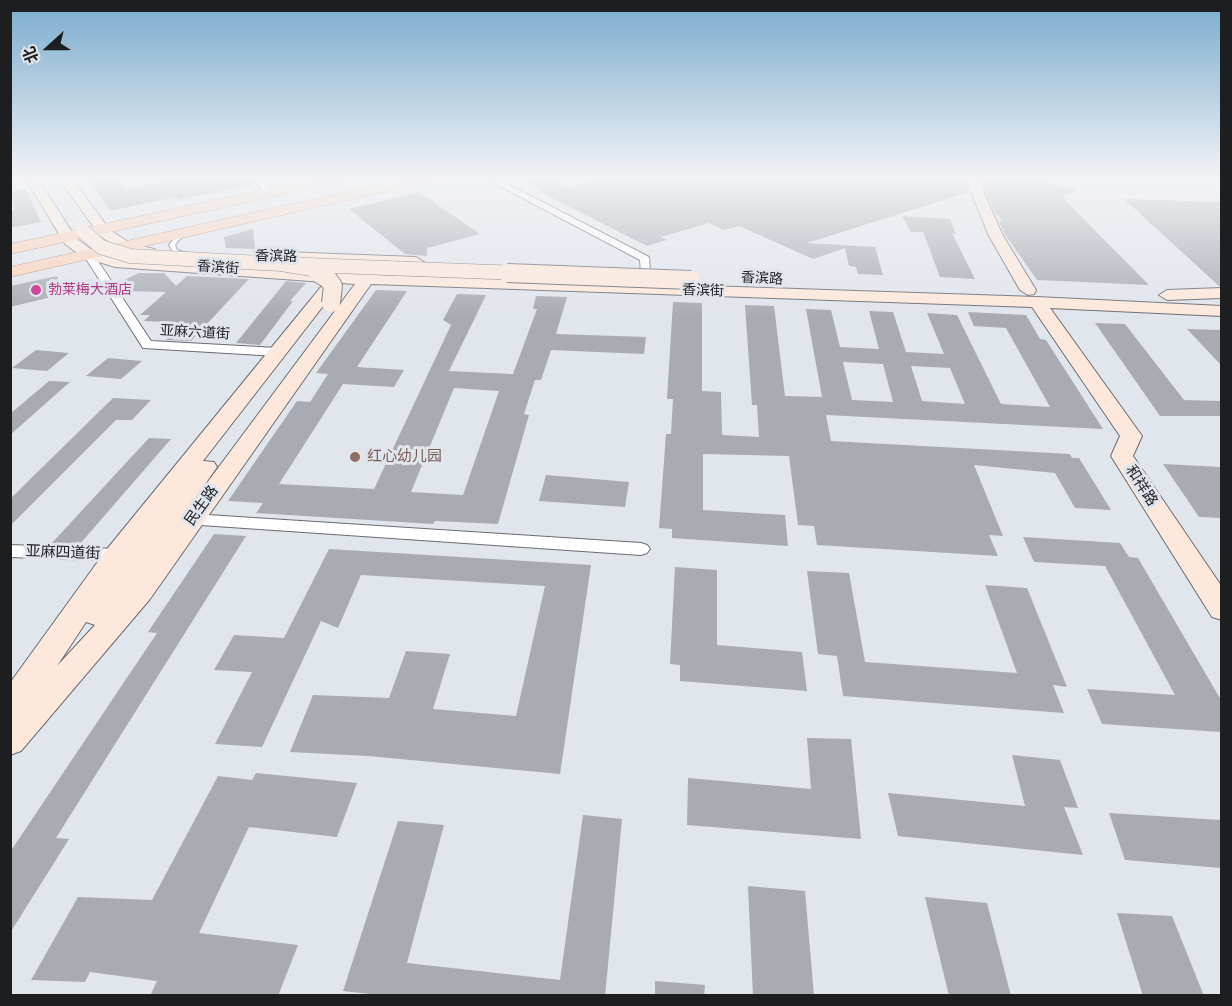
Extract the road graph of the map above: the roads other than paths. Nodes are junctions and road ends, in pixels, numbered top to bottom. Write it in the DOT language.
graph roads {
  1 [pos="61,223"];
  2 [pos="78,223"];
  3 [pos="97,223"];
  4 [pos="161,223"];
  5 [pos="172,223"];
  6 [pos="183,223"];
  7 [pos="230,223"];
  8 [pos="575,223"];
  9 [pos="990,223"];
  10 [pos="181,234"];
  11 [pos="111,237"];
  12 [pos="76,245"];
  13 [pos="10,249"];
  14 [pos="10,254"];
  15 [pos="190,261"];
  16 [pos="10,264"];
  17 [pos="280,264"];
  18 [pos="373,270"];
  19 [pos="10,272"];
  20 [pos="645,272"];
  21 [pos="338,276"];
  22 [pos="855,284"];
  23 [pos="1221,293"];
  24 [pos="1156,295"];
  25 [pos="1032,296"];
  26 [pos="1221,301"];
  27 [pos="1221,311"];
  28 [pos="277,352"];
  29 [pos="192,520"];
  30 [pos="641,549"];
  31 [pos="10,551"];
  32 [pos="116,555"];
  33 [pos="1221,610"];
  34 [pos="10,706"];
  35 [pos="15,735"];
  1 -- 12 [label="main road"];
  2 -- 17 [label="main road, bridge"];
  3 -- 11 [label="main road"];
  4 -- 11 [label="main road"];
  5 -- 11 [label="main road"];
  6 -- 11 [label="main road"];
  7 -- 10 [label="main road"];
  8 -- 20 [label="street"];
  9 -- 25 [label="main road"];
  10 -- 11 [label="main road"];
  10 -- 15 [label="lane"];
  11 -- 12 [label="main road"];
  11 -- 15 [label="main road"];
  12 -- 13 [label="main road"];
  12 -- 14 [label="main road"];
  12 -- 15 [label="main road"];
  12 -- 16 [label="main road"];
  12 -- 19 [label="main road"];
  12 -- 28 [label="street, 亚麻六道街"];
  15 -- 18 [label="main road, 香滨路"];
  15 -- 21 [label="main road, 香滨街"];
  17 -- 22 [label="main road, bridge"];
  17 -- 35 [label="main road, bridge"];
  18 -- 20 [label="main road, 香滨路"];
  18 -- 21 [label="main road, 香滨街"];
  18 -- 25 [label="main road, 香滨街"];
  18 -- 29 [label="main road, 民生路"];
  20 -- 22 [label="main road, 香滨路"];
  21 -- 28 [label="main road"];
  22 -- 25 [label="main road, 香滨路"];
  23 -- 24 [label="main road, 香滨路"];
  24 -- 25 [label="main road, 香滨路"];
  24 -- 26 [label="main road"];
  25 -- 27 [label="main road, 香滨街"];
  25 -- 33 [label="main road, 和祥路"];
  28 -- 32 [label="main road"];
  29 -- 30 [label="street"];
  29 -- 35 [label="main road, 民生路"];
  31 -- 32 [label="street, 亚麻四道街"];
  32 -- 34 [label="main road"];
}
